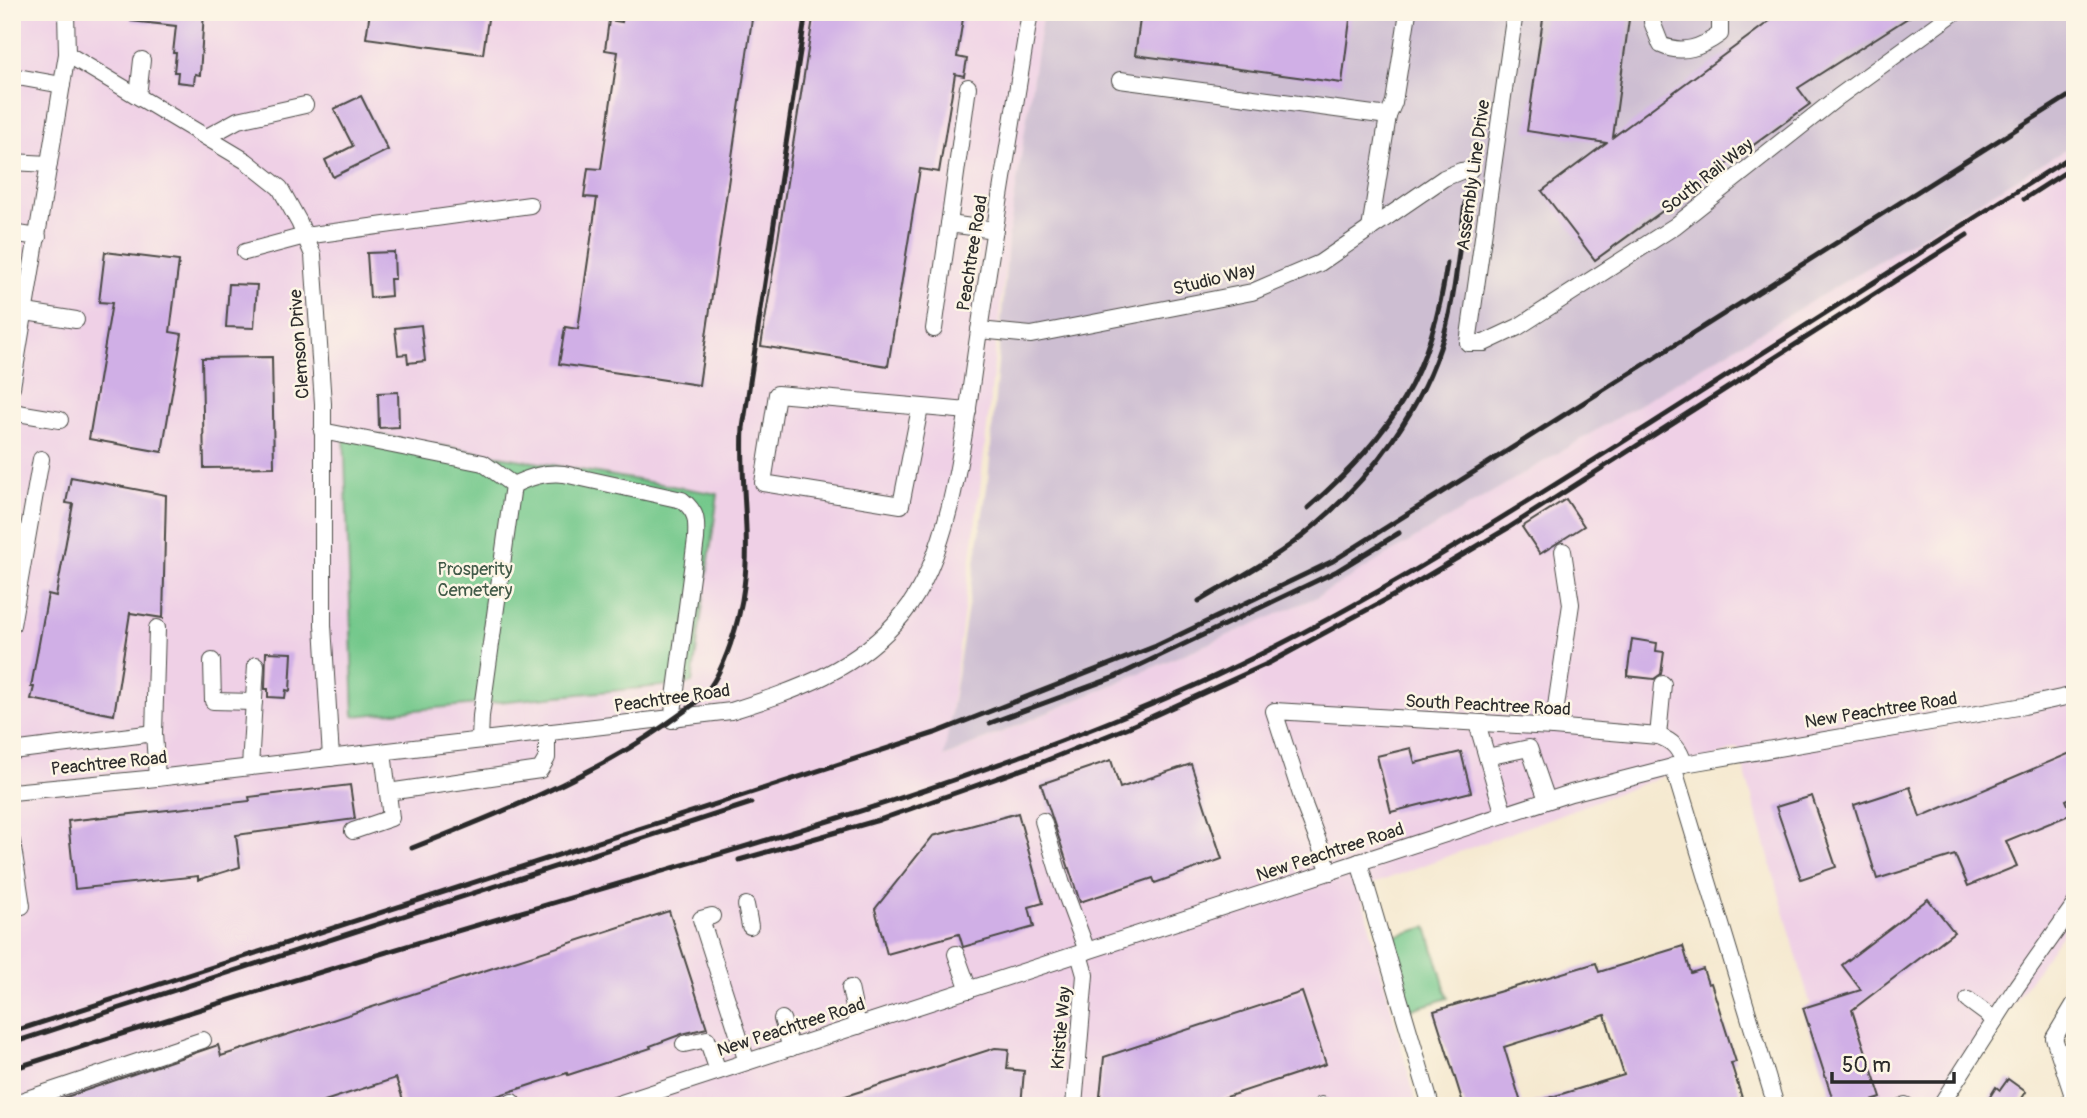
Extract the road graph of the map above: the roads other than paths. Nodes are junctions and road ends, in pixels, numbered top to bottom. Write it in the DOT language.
graph roads {
  1 [pos="66,12"];
  2 [pos="1030,12"];
  3 [pos="1408,12"];
  4 [pos="1516,12"];
  5 [pos="1653,12"];
  6 [pos="1716,12"];
  7 [pos="1955,12"];
  8 [pos="67,54"];
  9 [pos="142,60"];
  10 [pos="12,76"];
  11 [pos="1120,80"];
  12 [pos="62,85"];
  13 [pos="968,87"];
  14 [pos="138,96"];
  15 [pos="305,105"];
  16 [pos="1388,116"];
  17 [pos="207,137"];
  18 [pos="12,162"];
  19 [pos="49,164"];
  20 [pos="1470,170"];
  21 [pos="530,205"];
  22 [pos="949,224"];
  23 [pos="1370,229"];
  24 [pos="995,230"];
  25 [pos="12,233"];
  26 [pos="305,236"];
  27 [pos="38,237"];
  28 [pos="245,252"];
  29 [pos="26,312"];
  30 [pos="76,320"];
  31 [pos="934,329"];
  32 [pos="979,330"];
  33 [pos="1468,343"];
  34 [pos="12,387"];
  35 [pos="920,408"];
  36 [pos="968,411"];
  37 [pos="12,412"];
  38 [pos="60,419"];
  39 [pos="323,431"];
  40 [pos="41,459"];
  41 [pos="513,485"];
  42 [pos="12,526"];
  43 [pos="29,529"];
  44 [pos="1563,551"];
  45 [pos="12,625"];
  46 [pos="157,628"];
  47 [pos="212,661"];
  48 [pos="256,665"];
  49 [pos="1663,684"];
  50 [pos="2075,695"];
  51 [pos="254,702"];
  52 [pos="672,720"];
  53 [pos="1477,723"];
  54 [pos="1553,727"];
  55 [pos="547,732"];
  56 [pos="154,733"];
  57 [pos="1658,736"];
  58 [pos="480,740"];
  59 [pos="12,751"];
  60 [pos="383,752"];
  61 [pos="1487,757"];
  62 [pos="331,758"];
  63 [pos="1679,765"];
  64 [pos="250,767"];
  65 [pos="157,778"];
  66 [pos="12,792"];
  67 [pos="388,792"];
  68 [pos="1547,800"];
  69 [pos="1504,815"];
  70 [pos="1043,821"];
  71 [pos="353,831"];
  72 [pos="12,841"];
  73 [pos="1359,862"];
  74 [pos="1330,872"];
  75 [pos="2075,904"];
  76 [pos="746,905"];
  77 [pos="22,906"];
  78 [pos="707,917"];
  79 [pos="750,926"];
  80 [pos="1083,953"];
  81 [pos="956,954"];
  82 [pos="850,988"];
  83 [pos="969,990"];
  84 [pos="1968,1000"];
  85 [pos="2075,1003"];
  86 [pos="782,1020"];
  87 [pos="1995,1020"];
  88 [pos="858,1026"];
  89 [pos="203,1040"];
  90 [pos="684,1044"];
  91 [pos="791,1048"];
  92 [pos="747,1062"];
  93 [pos="718,1071"];
  94 [pos="2071,1100"];
  95 [pos="12,1104"];
  96 [pos="612,1106"];
  97 [pos="1074,1106"];
  98 [pos="1431,1106"];
  99 [pos="1776,1106"];
  100 [pos="1940,1106"];
  1 -- 8 [label="street"];
  2 -- 24 [label="street, Peachtree Road"];
  3 -- 16 [label="street"];
  4 -- 33 [label="street, Assembly Line Drive"];
  5 -- 6 [label="street"];
  7 -- 33 [label="street, South Rail Way"];
  8 -- 12 [label="street"];
  8 -- 14 [label="street, Clemson Drive"];
  9 -- 14 [label="street"];
  10 -- 12 [label="street"];
  11 -- 16 [label="street"];
  12 -- 19 [label="street"];
  13 -- 22 [label="street"];
  14 -- 17 [label="street, Clemson Drive"];
  15 -- 17 [label="street"];
  16 -- 23 [label="street"];
  17 -- 26 [label="street, Clemson Drive"];
  18 -- 19 [label="street"];
  19 -- 27 [label="street"];
  20 -- 23 [label="street, Studio Way"];
  21 -- 26 [label="street"];
  22 -- 24 [label="street"];
  22 -- 31 [label="street"];
  23 -- 32 [label="street, Studio Way"];
  24 -- 32 [label="street, Peachtree Road"];
  25 -- 27 [label="street"];
  26 -- 28 [label="street"];
  26 -- 39 [label="street, Clemson Drive"];
  27 -- 29 [label="street"];
  29 -- 30 [label="street"];
  29 -- 34 [label="street"];
  32 -- 36 [label="street, Peachtree Road"];
  35 -- 35 [label="street"];
  35 -- 36 [label="street"];
  36 -- 52 [label="street, Peachtree Road"];
  37 -- 38 [label="street"];
  39 -- 41 [label="street"];
  39 -- 62 [label="street, Clemson Drive"];
  40 -- 43 [label="street"];
  41 -- 52 [label="street"];
  41 -- 58 [label="street"];
  42 -- 43 [label="street"];
  43 -- 45 [label="street"];
  44 -- 54 [label="street"];
  46 -- 56 [label="street"];
  47 -- 51 [label="street"];
  48 -- 51 [label="street"];
  49 -- 57 [label="street"];
  50 -- 63 [label="street, New Peachtree Road"];
  51 -- 64 [label="street"];
  52 -- 55 [label="street, Peachtree Road"];
  53 -- 54 [label="street, South Peachtree Road"];
  53 -- 61 [label="street"];
  53 -- 74 [label="street, South Peachtree Road"];
  54 -- 57 [label="street, South Peachtree Road"];
  55 -- 58 [label="street, Peachtree Road"];
  55 -- 67 [label="street"];
  56 -- 59 [label="street"];
  56 -- 65 [label="street"];
  57 -- 63 [label="street"];
  58 -- 60 [label="street, Peachtree Road"];
  60 -- 62 [label="street, Peachtree Road"];
  60 -- 67 [label="street"];
  61 -- 68 [label="street"];
  61 -- 69 [label="street"];
  62 -- 64 [label="street, Peachtree Road"];
  63 -- 68 [label="street, New Peachtree Road"];
  63 -- 99 [label="street"];
  64 -- 65 [label="street, Peachtree Road"];
  65 -- 66 [label="street, Peachtree Road"];
  67 -- 71 [label="street"];
  68 -- 69 [label="street, New Peachtree Road"];
  69 -- 73 [label="street, New Peachtree Road"];
  70 -- 80 [label="street, Kristie Way"];
  72 -- 77 [label="street"];
  73 -- 74 [label="street, New Peachtree Road"];
  73 -- 98 [label="street"];
  74 -- 80 [label="street, New Peachtree Road"];
  75 -- 87 [label="street"];
  76 -- 79 [label="street"];
  78 -- 92 [label="street"];
  80 -- 83 [label="street, New Peachtree Road"];
  80 -- 97 [label="street, Kristie Way"];
  81 -- 83 [label="street"];
  82 -- 88 [label="street"];
  83 -- 88 [label="street, New Peachtree Road"];
  84 -- 87 [label="street"];
  85 -- 94 [label="street"];
  86 -- 91 [label="street"];
  87 -- 100 [label="street"];
  88 -- 91 [label="street, New Peachtree Road"];
  89 -- 95 [label="street"];
  90 -- 93 [label="street"];
  91 -- 92 [label="street, New Peachtree Road"];
  92 -- 93 [label="street, New Peachtree Road"];
  93 -- 96 [label="street, New Peachtree Road"];
}
